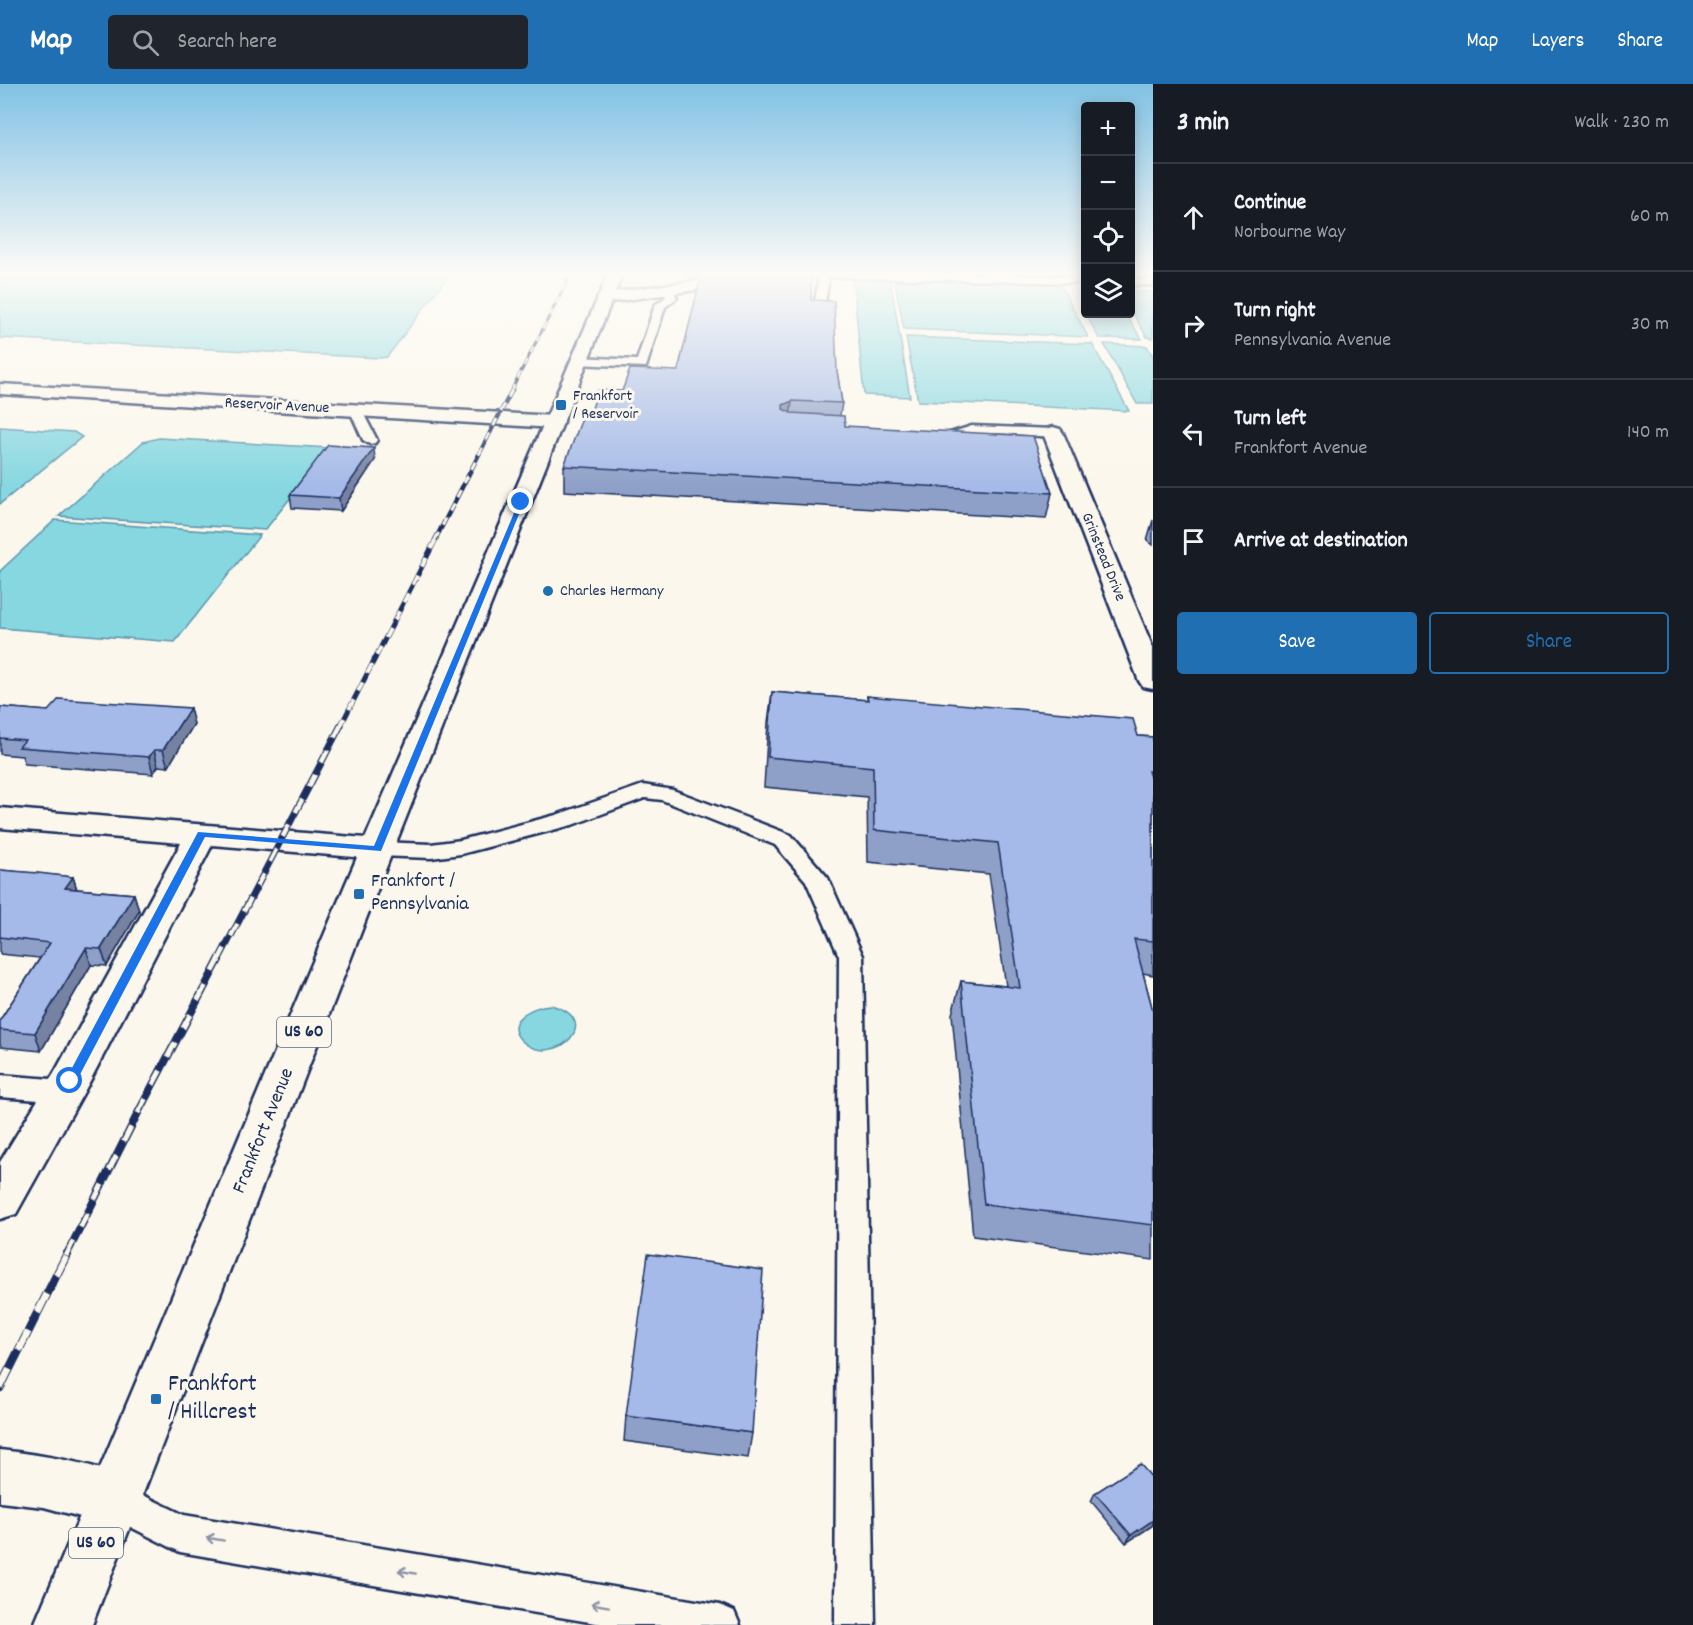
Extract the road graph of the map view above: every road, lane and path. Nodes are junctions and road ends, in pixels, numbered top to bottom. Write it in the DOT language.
graph roads {
  1 [pos="586,344"];
  2 [pos="648,344"];
  3 [pos="579,361"];
  4 [pos="0,389"];
  5 [pos="356,411"];
  6 [pos="554,422"];
  7 [pos="1053,434"];
  8 [pos="925,437"];
  9 [pos="370,440"];
  10 [pos="1150,668"];
  11 [pos="0,818"];
  12 [pos="202,834"];
  13 [pos="378,849"];
  14 [pos="0,1086"];
  15 [pos="64,1091"];
  16 [pos="0,1202"];
  17 [pos="0,1476"];
  18 [pos="114,1499"];
  19 [pos="63,1625"];
  20 [pos="720,1625"];
  21 [pos="855,1625"];
  1 -- 3 [label="street, Frankfort Avenue / US 60"];
  2 -- 3 [label="lane"];
  3 -- 6 [label="street, Frankfort Avenue / US 60"];
  4 -- 5 [label="street, Reservoir Avenue"];
  5 -- 6 [label="street, Reservoir Avenue"];
  5 -- 9 [label="lane"];
  6 -- 13 [label="street, Frankfort Avenue / US 60"];
  7 -- 8 [label="lane"];
  7 -- 10 [label="street, Grinstead Drive"];
  11 -- 12 [label="street"];
  12 -- 13 [label="street"];
  12 -- 15 [label="street"];
  13 -- 18 [label="street, Frankfort Avenue / US 60"];
  13 -- 21 [label="lane"];
  14 -- 15 [label="lane"];
  15 -- 16 [label="street"];
  17 -- 18 [label="street"];
  18 -- 19 [label="street, Frankfort Avenue / US 60"];
  20 -- 18 [label="lane, one-way"];
}
